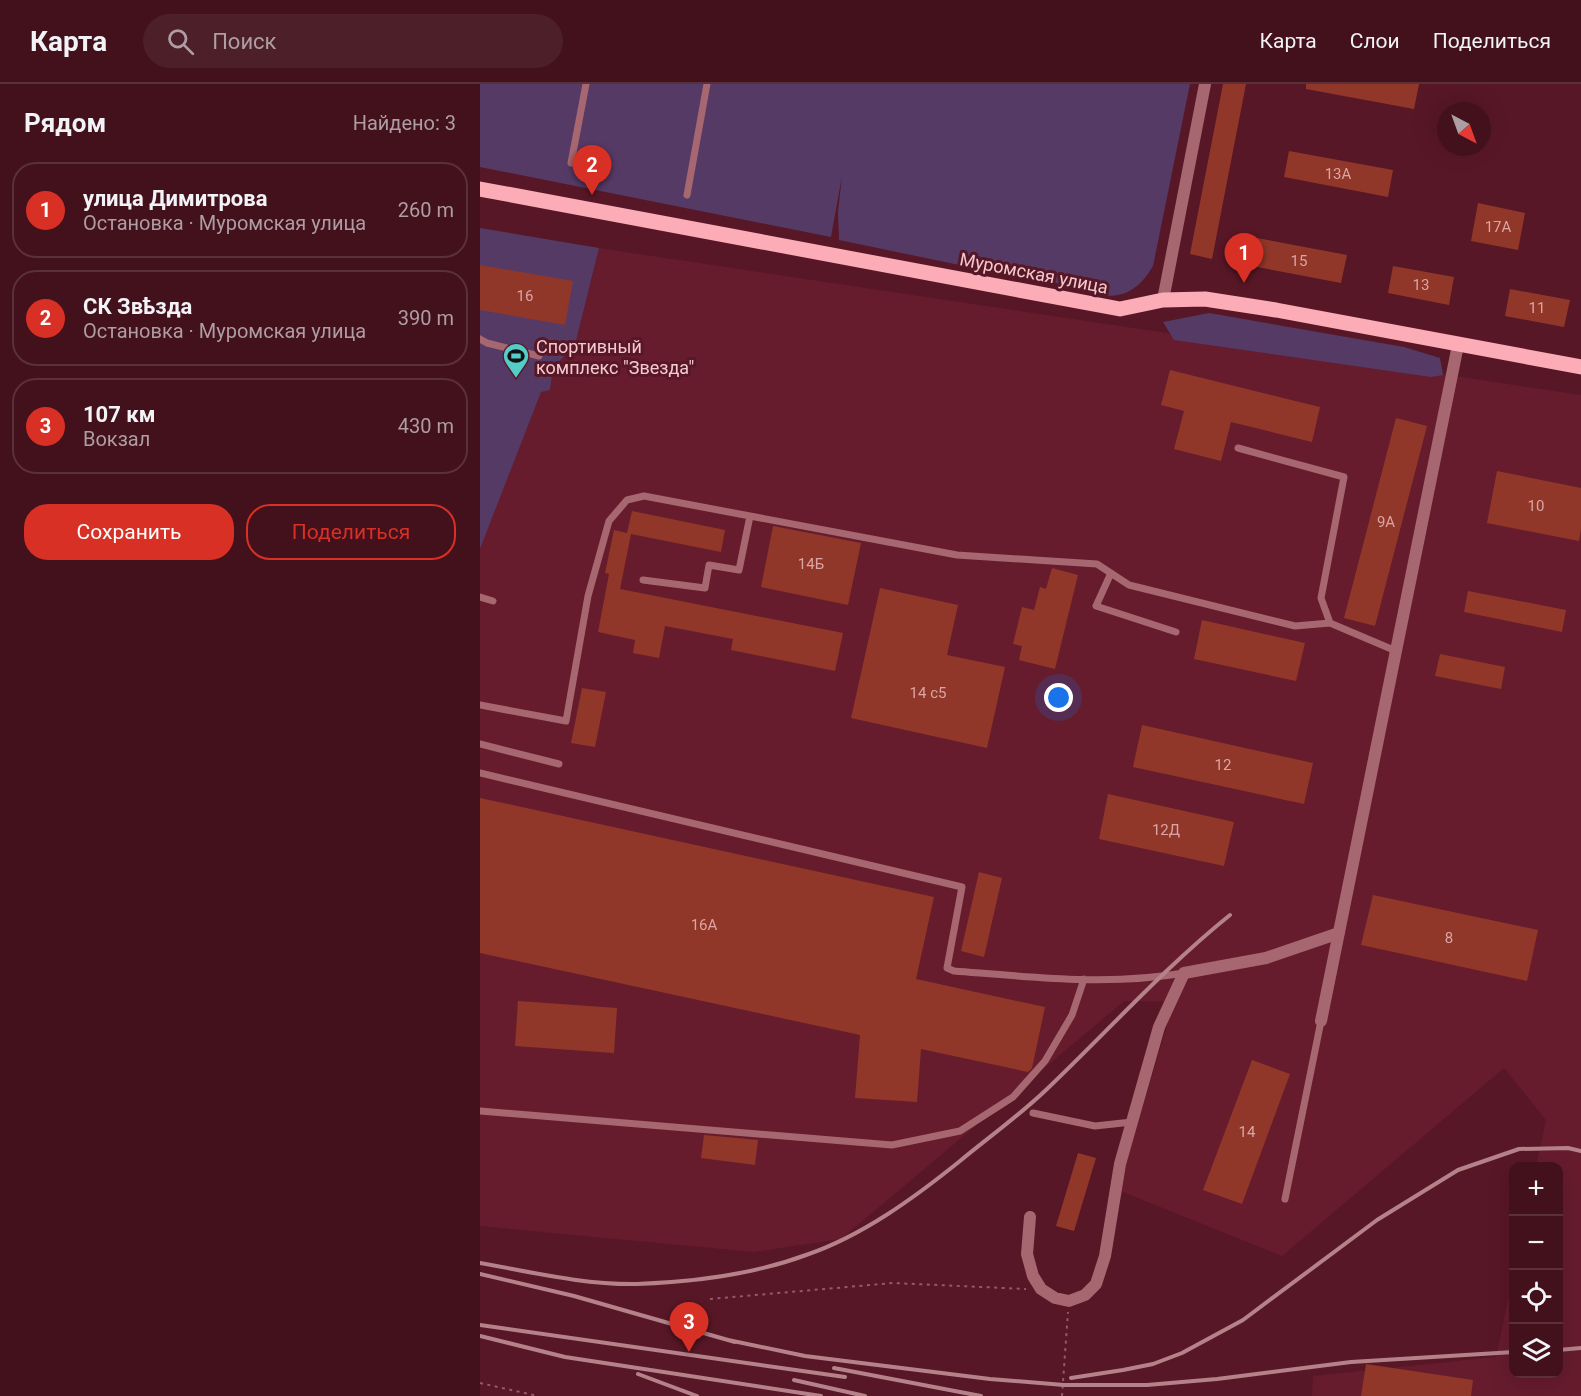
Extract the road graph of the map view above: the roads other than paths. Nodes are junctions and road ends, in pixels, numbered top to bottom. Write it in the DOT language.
graph roads {
  1 [pos="586,84"];
  2 [pos="707,84"];
  3 [pos="1205,84"];
  4 [pos="571,163"];
  5 [pos="480,189"];
  6 [pos="687,195"];
  7 [pos="1164,300"];
  8 [pos="480,339"];
  9 [pos="1458,345"];
  10 [pos="538,356"];
  11 [pos="1581,368"];
  12 [pos="1238,448"];
  13 [pos="750,516"];
  14 [pos="1111,573"];
  15 [pos="643,580"];
  16 [pos="480,597"];
  17 [pos="493,601"];
  18 [pos="1330,623"];
  19 [pos="1176,632"];
  20 [pos="1396,651"];
  21 [pos="480,705"];
  22 [pos="480,744"];
  23 [pos="559,764"];
  24 [pos="480,773"];
  25 [pos="1339,933"];
  26 [pos="1184,973"];
  27 [pos="1084,979"];
  28 [pos="1321,1021"];
  29 [pos="480,1111"];
  30 [pos="1034,1113"];
  31 [pos="1132,1122"];
  32 [pos="1284,1199"];
  33 [pos="1030,1217"];
  1 -- 4 [label="lane"];
  2 -- 6 [label="lane"];
  3 -- 7 [label="street"];
  5 -- 7 [label="main road, Муромская улица"];
  7 -- 9 [label="main road, Муромская улица"];
  8 -- 10 [label="lane"];
  9 -- 11 [label="main road, Муромская улица"];
  9 -- 20 [label="street"];
  12 -- 18 [label="lane"];
  13 -- 14 [label="lane"];
  13 -- 15 [label="lane"];
  13 -- 21 [label="lane"];
  14 -- 18 [label="lane"];
  14 -- 19 [label="lane"];
  16 -- 17 [label="lane"];
  18 -- 20 [label="lane"];
  20 -- 25 [label="street"];
  22 -- 23 [label="lane"];
  24 -- 27 [label="lane"];
  25 -- 26 [label="street"];
  25 -- 28 [label="street"];
  26 -- 27 [label="lane"];
  26 -- 31 [label="street"];
  27 -- 29 [label="lane"];
  28 -- 32 [label="lane"];
  30 -- 31 [label="lane"];
  31 -- 33 [label="street"];
}
